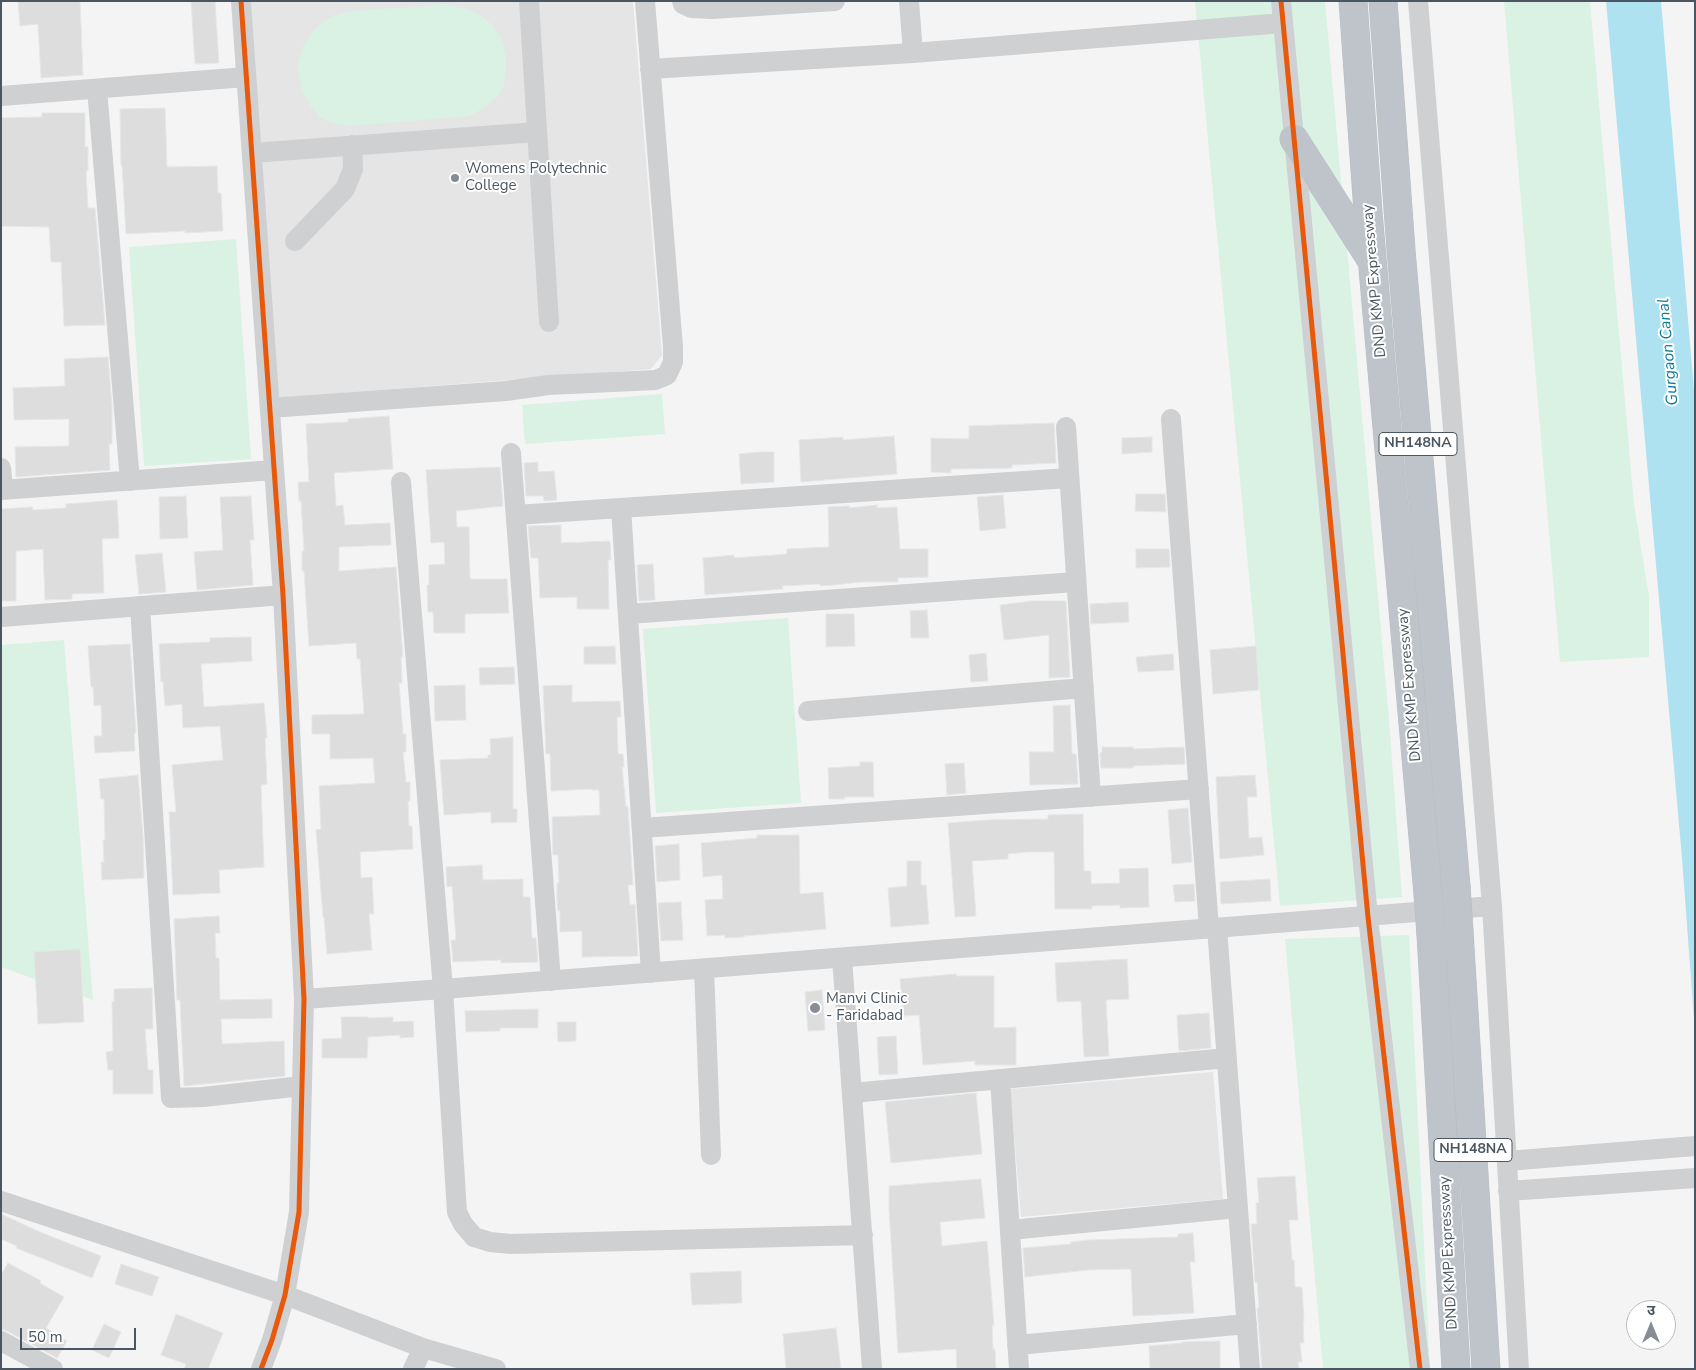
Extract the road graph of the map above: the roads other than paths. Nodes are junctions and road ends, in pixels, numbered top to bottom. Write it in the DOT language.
graph roads {
  1 [pos="241,1"];
  2 [pos="529,1"];
  3 [pos="645,1"];
  4 [pos="682,1"];
  5 [pos="835,1"];
  6 [pos="908,1"];
  7 [pos="1281,1"];
  8 [pos="1353,1"];
  9 [pos="1383,1"];
  10 [pos="1418,1"];
  11 [pos="1283,23"];
  12 [pos="913,54"];
  13 [pos="650,69"];
  14 [pos="246,77"];
  15 [pos="97,89"];
  16 [pos="1,96"];
  17 [pos="537,132"];
  18 [pos="1294,139"];
  19 [pos="352,145"];
  20 [pos="252,152"];
  21 [pos="295,241"];
  22 [pos="1373,264"];
  23 [pos="548,322"];
  24 [pos="270,408"];
  25 [pos="1171,419"];
  26 [pos="1066,427"];
  27 [pos="511,453"];
  28 [pos="1,468"];
  29 [pos="274,470"];
  30 [pos="1069,478"];
  31 [pos="130,481"];
  32 [pos="402,482"];
  33 [pos="2,490"];
  34 [pos="621,508"];
  35 [pos="516,515"];
  36 [pos="1076,582"];
  37 [pos="283,595"];
  38 [pos="140,606"];
  39 [pos="628,614"];
  40 [pos="1,617"];
  41 [pos="1084,688"];
  42 [pos="808,711"];
  43 [pos="1198,789"];
  44 [pos="1091,797"];
  45 [pos="642,828"];
  46 [pos="1492,906"];
  47 [pos="1368,917"];
  48 [pos="1213,928"];
  49 [pos="842,958"];
  50 [pos="704,969"];
  51 [pos="651,973"];
  52 [pos="551,981"];
  53 [pos="443,989"];
  54 [pos="304,999"];
  55 [pos="1227,1058"];
  56 [pos="1000,1079"];
  57 [pos="302,1086"];
  58 [pos="852,1093"];
  59 [pos="1687,1146"];
  60 [pos="711,1155"];
  61 [pos="1507,1161"];
  62 [pos="1689,1178"];
  63 [pos="1508,1191"];
  64 [pos="1,1201"];
  65 [pos="1238,1208"];
  66 [pos="1010,1230"];
  67 [pos="863,1235"];
  68 [pos="285,1295"];
  69 [pos="1247,1324"];
  70 [pos="1,1341"];
  71 [pos="1017,1345"];
  72 [pos="424,1348"];
  73 [pos="54,1369"];
  74 [pos="261,1369"];
  75 [pos="413,1369"];
  76 [pos="496,1369"];
  77 [pos="872,1369"];
  78 [pos="1019,1369"];
  79 [pos="1250,1369"];
  80 [pos="1420,1369"];
  81 [pos="1456,1369"];
  82 [pos="1486,1369"];
  83 [pos="1519,1369"];
  1 -- 14 [label="street"];
  2 -- 17 [label="street"];
  3 -- 13 [label="street"];
  4 -- 5 [label="street"];
  6 -- 12 [label="street"];
  7 -- 11 [label="street"];
  8 -- 22 [label="highway, DND KMP Expressway / NH148NA"];
  9 -- 82 [label="highway, DND KMP Expressway / NH148NA, bridge"];
  10 -- 46 [label="street"];
  11 -- 12 [label="street"];
  11 -- 18 [label="street"];
  12 -- 13 [label="street"];
  13 -- 24 [label="street"];
  14 -- 15 [label="street"];
  14 -- 20 [label="street"];
  15 -- 16 [label="street"];
  15 -- 31 [label="street"];
  17 -- 19 [label="street"];
  17 -- 23 [label="street"];
  18 -- 22 [label="highway"];
  18 -- 47 [label="street"];
  19 -- 20 [label="street"];
  19 -- 21 [label="street"];
  20 -- 24 [label="street"];
  22 -- 81 [label="highway, DND KMP Expressway / NH148NA, bridge"];
  24 -- 29 [label="street"];
  25 -- 43 [label="street"];
  26 -- 30 [label="street"];
  27 -- 35 [label="street"];
  28 -- 33 [label="street"];
  29 -- 31 [label="street"];
  29 -- 37 [label="street"];
  30 -- 34 [label="street"];
  30 -- 36 [label="street"];
  31 -- 33 [label="street"];
  32 -- 53 [label="street"];
  34 -- 35 [label="street"];
  34 -- 39 [label="street"];
  35 -- 52 [label="street"];
  36 -- 39 [label="street"];
  36 -- 41 [label="street"];
  37 -- 38 [label="street"];
  37 -- 54 [label="street"];
  38 -- 40 [label="street"];
  38 -- 57 [label="street"];
  39 -- 45 [label="street"];
  41 -- 42 [label="street"];
  41 -- 44 [label="street"];
  43 -- 44 [label="street"];
  43 -- 48 [label="street"];
  44 -- 45 [label="street"];
  45 -- 51 [label="street"];
  46 -- 47 [label="street"];
  46 -- 61 [label="street"];
  47 -- 48 [label="street"];
  47 -- 80 [label="street"];
  48 -- 49 [label="street"];
  48 -- 55 [label="street"];
  49 -- 50 [label="street"];
  49 -- 58 [label="street"];
  50 -- 51 [label="street"];
  50 -- 60 [label="street"];
  51 -- 52 [label="street"];
  52 -- 53 [label="street"];
  53 -- 54 [label="street"];
  53 -- 67 [label="street"];
  54 -- 57 [label="street"];
  55 -- 56 [label="street"];
  55 -- 65 [label="street"];
  56 -- 58 [label="street"];
  56 -- 66 [label="street"];
  57 -- 68 [label="street"];
  58 -- 67 [label="street"];
  59 -- 61 [label="street"];
  61 -- 63 [label="street"];
  62 -- 63 [label="street"];
  63 -- 83 [label="street"];
  64 -- 68 [label="street"];
  65 -- 66 [label="street"];
  65 -- 69 [label="street"];
  66 -- 71 [label="street"];
  67 -- 77 [label="street"];
  68 -- 72 [label="street"];
  68 -- 74 [label="street"];
  69 -- 71 [label="street"];
  69 -- 79 [label="street"];
  70 -- 73 [label="street"];
  71 -- 78 [label="street"];
  72 -- 75 [label="street"];
  72 -- 76 [label="street"];
}
